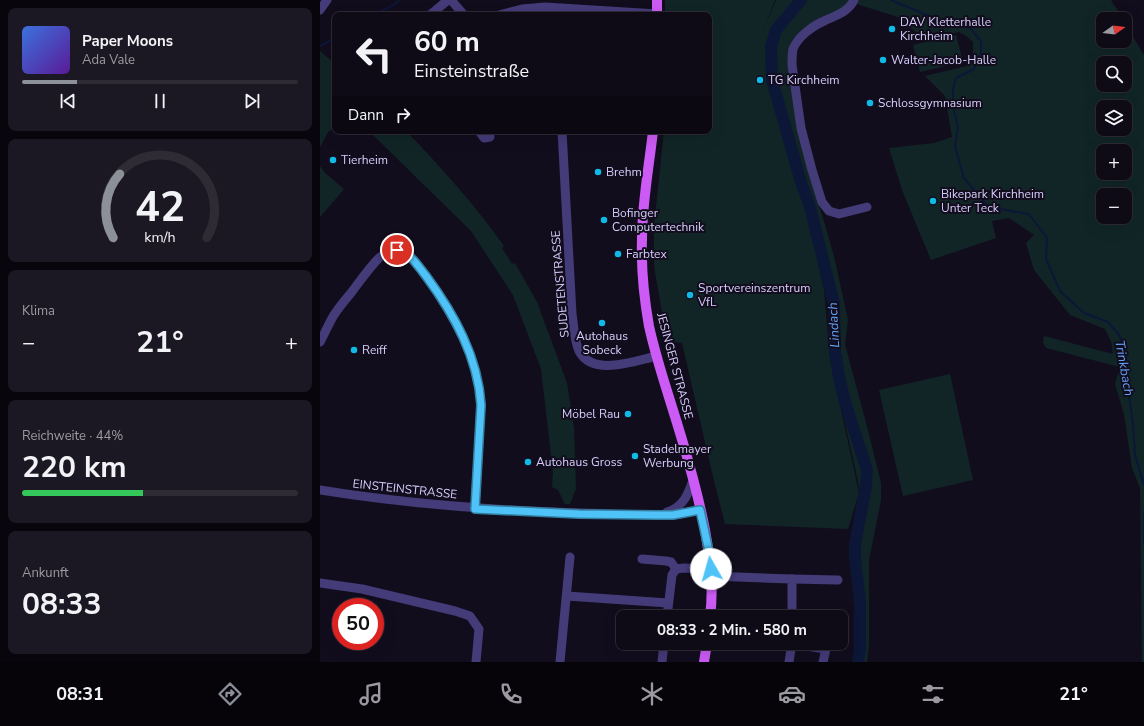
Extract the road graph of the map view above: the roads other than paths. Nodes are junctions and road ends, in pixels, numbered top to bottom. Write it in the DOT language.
graph roads {
  1 [pos="327,0"];
  2 [pos="448,0"];
  3 [pos="451,0"];
  4 [pos="591,0"];
  5 [pos="657,0"];
  6 [pos="854,0"];
  7 [pos="320,10"];
  8 [pos="590,10"];
  9 [pos="563,11"];
  10 [pos="434,12"];
  11 [pos="461,12"];
  12 [pos="510,12"];
  13 [pos="624,12"];
  14 [pos="657,12"];
  15 [pos="481,134"];
  16 [pos="562,134"];
  17 [pos="653,134"];
  18 [pos="490,137"];
  19 [pos="867,207"];
  20 [pos="320,342"];
  21 [pos="657,356"];
  22 [pos="693,480"];
  23 [pos="320,490"];
  24 [pos="475,509"];
  25 [pos="700,510"];
  26 [pos="656,515"];
  27 [pos="570,557"];
  28 [pos="642,559"];
  29 [pos="676,569"];
  30 [pos="711,573"];
  31 [pos="792,579"];
  32 [pos="838,580"];
  33 [pos="320,583"];
  34 [pos="567,596"];
  35 [pos="668,603"];
  36 [pos="668,610"];
  37 [pos="711,610"];
  38 [pos="792,610"];
  39 [pos="663,650"];
  40 [pos="706,650"];
  41 [pos="791,650"];
  42 [pos="826,650"];
  43 [pos="476,662"];
  44 [pos="560,662"];
  45 [pos="662,662"];
  46 [pos="704,662"];
  47 [pos="789,662"];
  48 [pos="823,662"];
  1 -- 7 [label="street"];
  2 -- 10 [label="street"];
  3 -- 11 [label="street"];
  4 -- 8 [label="street"];
  5 -- 14 [label="main road"];
  6 -- 19 [label="street"];
  8 -- 9 [label="street"];
  8 -- 13 [label="street"];
  9 -- 12 [label="street"];
  15 -- 18 [label="street"];
  16 -- 21 [label="street, SUDETENSTRASSE"];
  17 -- 21 [label="main road, JESINGER STRASSE"];
  20 -- 24 [label="street"];
  21 -- 22 [label="main road, JESINGER STRASSE"];
  22 -- 25 [label="main road, JESINGER STRASSE"];
  22 -- 26 [label="street, EINSTEINSTRASSE"];
  23 -- 24 [label="street, EINSTEINSTRASSE"];
  24 -- 26 [label="street, EINSTEINSTRASSE"];
  25 -- 26 [label="street, EINSTEINSTRASSE"];
  25 -- 30 [label="main road, JESINGER STRASSE"];
  27 -- 34 [label="street"];
  28 -- 29 [label="street"];
  29 -- 30 [label="street"];
  29 -- 35 [label="street"];
  30 -- 31 [label="street"];
  30 -- 37 [label="main road, JESINGER STRASSE"];
  31 -- 32 [label="street"];
  31 -- 38 [label="street"];
  33 -- 43 [label="street"];
  34 -- 35 [label="street"];
  34 -- 44 [label="street"];
  35 -- 36 [label="street"];
  39 -- 45 [label="street"];
  40 -- 46 [label="main road"];
  41 -- 47 [label="street"];
  42 -- 48 [label="street"];
}
